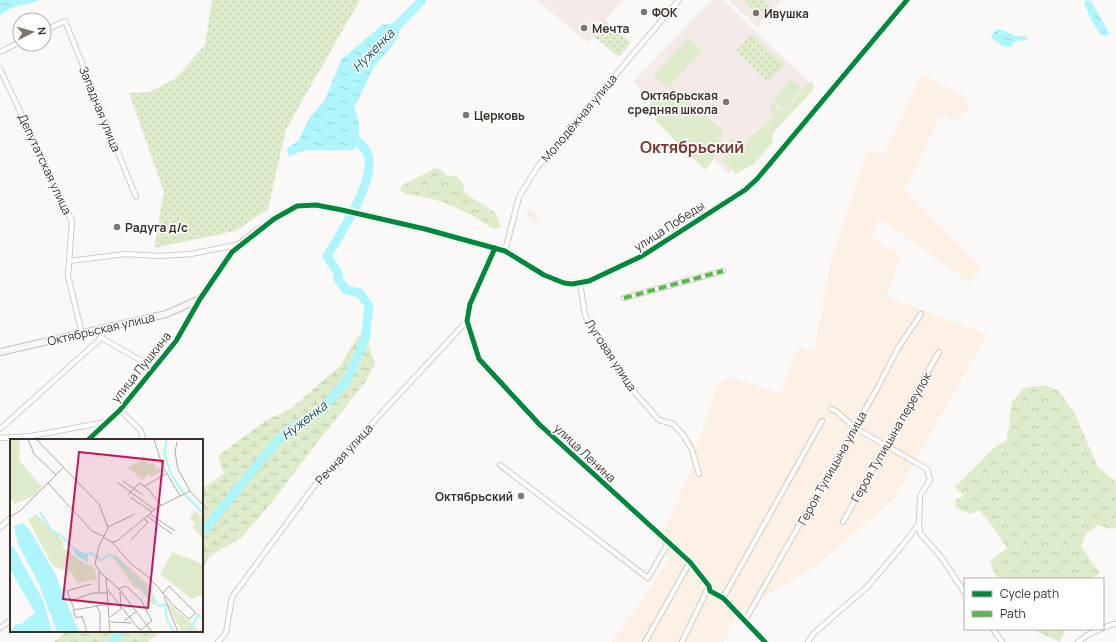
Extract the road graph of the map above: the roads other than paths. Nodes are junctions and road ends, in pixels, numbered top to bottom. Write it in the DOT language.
graph roads {
  1 [pos="679,0"];
  2 [pos="906,0"];
  3 [pos="52,27"];
  4 [pos="12,46"];
  5 [pos="0,52"];
  6 [pos="0,69"];
  7 [pos="136,197"];
  8 [pos="240,244"];
  9 [pos="496,248"];
  10 [pos="505,251"];
  11 [pos="69,261"];
  12 [pos="723,271"];
  13 [pos="580,283"];
  14 [pos="624,298"];
  15 [pos="200,299"];
  16 [pos="920,314"];
  17 [pos="467,321"];
  18 [pos="106,328"];
  19 [pos="82,334"];
  20 [pos="100,337"];
  21 [pos="0,352"];
  22 [pos="939,352"];
  23 [pos="154,368"];
  24 [pos="832,409"];
  25 [pos="120,410"];
  26 [pos="822,421"];
  27 [pos="106,422"];
  28 [pos="854,427"];
  29 [pos="0,429"];
  30 [pos="0,438"];
  31 [pos="89,439"];
  32 [pos="143,439"];
  33 [pos="887,447"];
  34 [pos="500,465"];
  35 [pos="699,474"];
  36 [pos="10,518"];
  37 [pos="843,522"];
  38 [pos="919,524"];
  39 [pos="0,528"];
  40 [pos="668,543"];
  41 [pos="690,562"];
  42 [pos="709,586"];
  43 [pos="964,592"];
  44 [pos="722,598"];
  45 [pos="10,621"];
  46 [pos="744,622"];
  47 [pos="1116,623"];
  48 [pos="0,628"];
  49 [pos="1104,628"];
  50 [pos="994,630"];
  51 [pos="1099,630"];
  52 [pos="218,642"];
  53 [pos="645,642"];
  54 [pos="682,642"];
  55 [pos="765,642"];
  56 [pos="808,642"];
  57 [pos="1002,642"];
  58 [pos="1078,642"];
  1 -- 10 [label="street, Молодёжная улица"];
  2 -- 13 [label="street, улица Победы"];
  3 -- 7 [label="street, Западная улица"];
  4 -- 5 [label="street"];
  6 -- 11 [label="street, Депутатская улица"];
  8 -- 9 [label="street, улица Победы"];
  8 -- 11 [label="street"];
  8 -- 15 [label="street, улица Победы"];
  9 -- 10 [label="street, улица Победы"];
  9 -- 17 [label="street"];
  10 -- 13 [label="street, улица Победы"];
  11 -- 19 [label="street, Депутатская улица"];
  12 -- 14 [label="street"];
  13 -- 35 [label="street, Луговая улица"];
  15 -- 18 [label="street, Октябрьская улица"];
  15 -- 23 [label="street, улица Пушкина"];
  16 -- 28 [label="street, Героя Тупицына улица"];
  17 -- 40 [label="street, улица Ленина"];
  17 -- 52 [label="street, Речная улица"];
  18 -- 19 [label="street, Октябрьская улица"];
  18 -- 20 [label="street"];
  19 -- 21 [label="street, Октябрьская улица"];
  20 -- 23 [label="street"];
  20 -- 29 [label="street"];
  22 -- 33 [label="street, Героя Тупицына переулок"];
  23 -- 25 [label="street, улица Пушкина"];
  24 -- 28 [label="street"];
  25 -- 27 [label="street, улица Пушкина"];
  25 -- 32 [label="street"];
  26 -- 44 [label="street"];
  27 -- 30 [label="street"];
  27 -- 31 [label="street, улица Пушкина"];
  28 -- 33 [label="street"];
  28 -- 46 [label="street, Героя Тупицына улица"];
  33 -- 37 [label="street, Героя Тупицына переулок"];
  33 -- 38 [label="street"];
  34 -- 40 [label="street"];
  36 -- 39 [label="street"];
  38 -- 43 [label="street"];
  38 -- 56 [label="street"];
  40 -- 41 [label="street, улица Ленина"];
  41 -- 42 [label="street, улица Ленина"];
  41 -- 53 [label="street"];
  42 -- 44 [label="street, улица Ленина"];
  42 -- 54 [label="street"];
  44 -- 46 [label="street, улица Ленина"];
  45 -- 48 [label="street"];
  46 -- 55 [label="street, улица Ленина"];
  47 -- 49 [label="street"];
  50 -- 57 [label="street"];
  51 -- 58 [label="street"];
}
